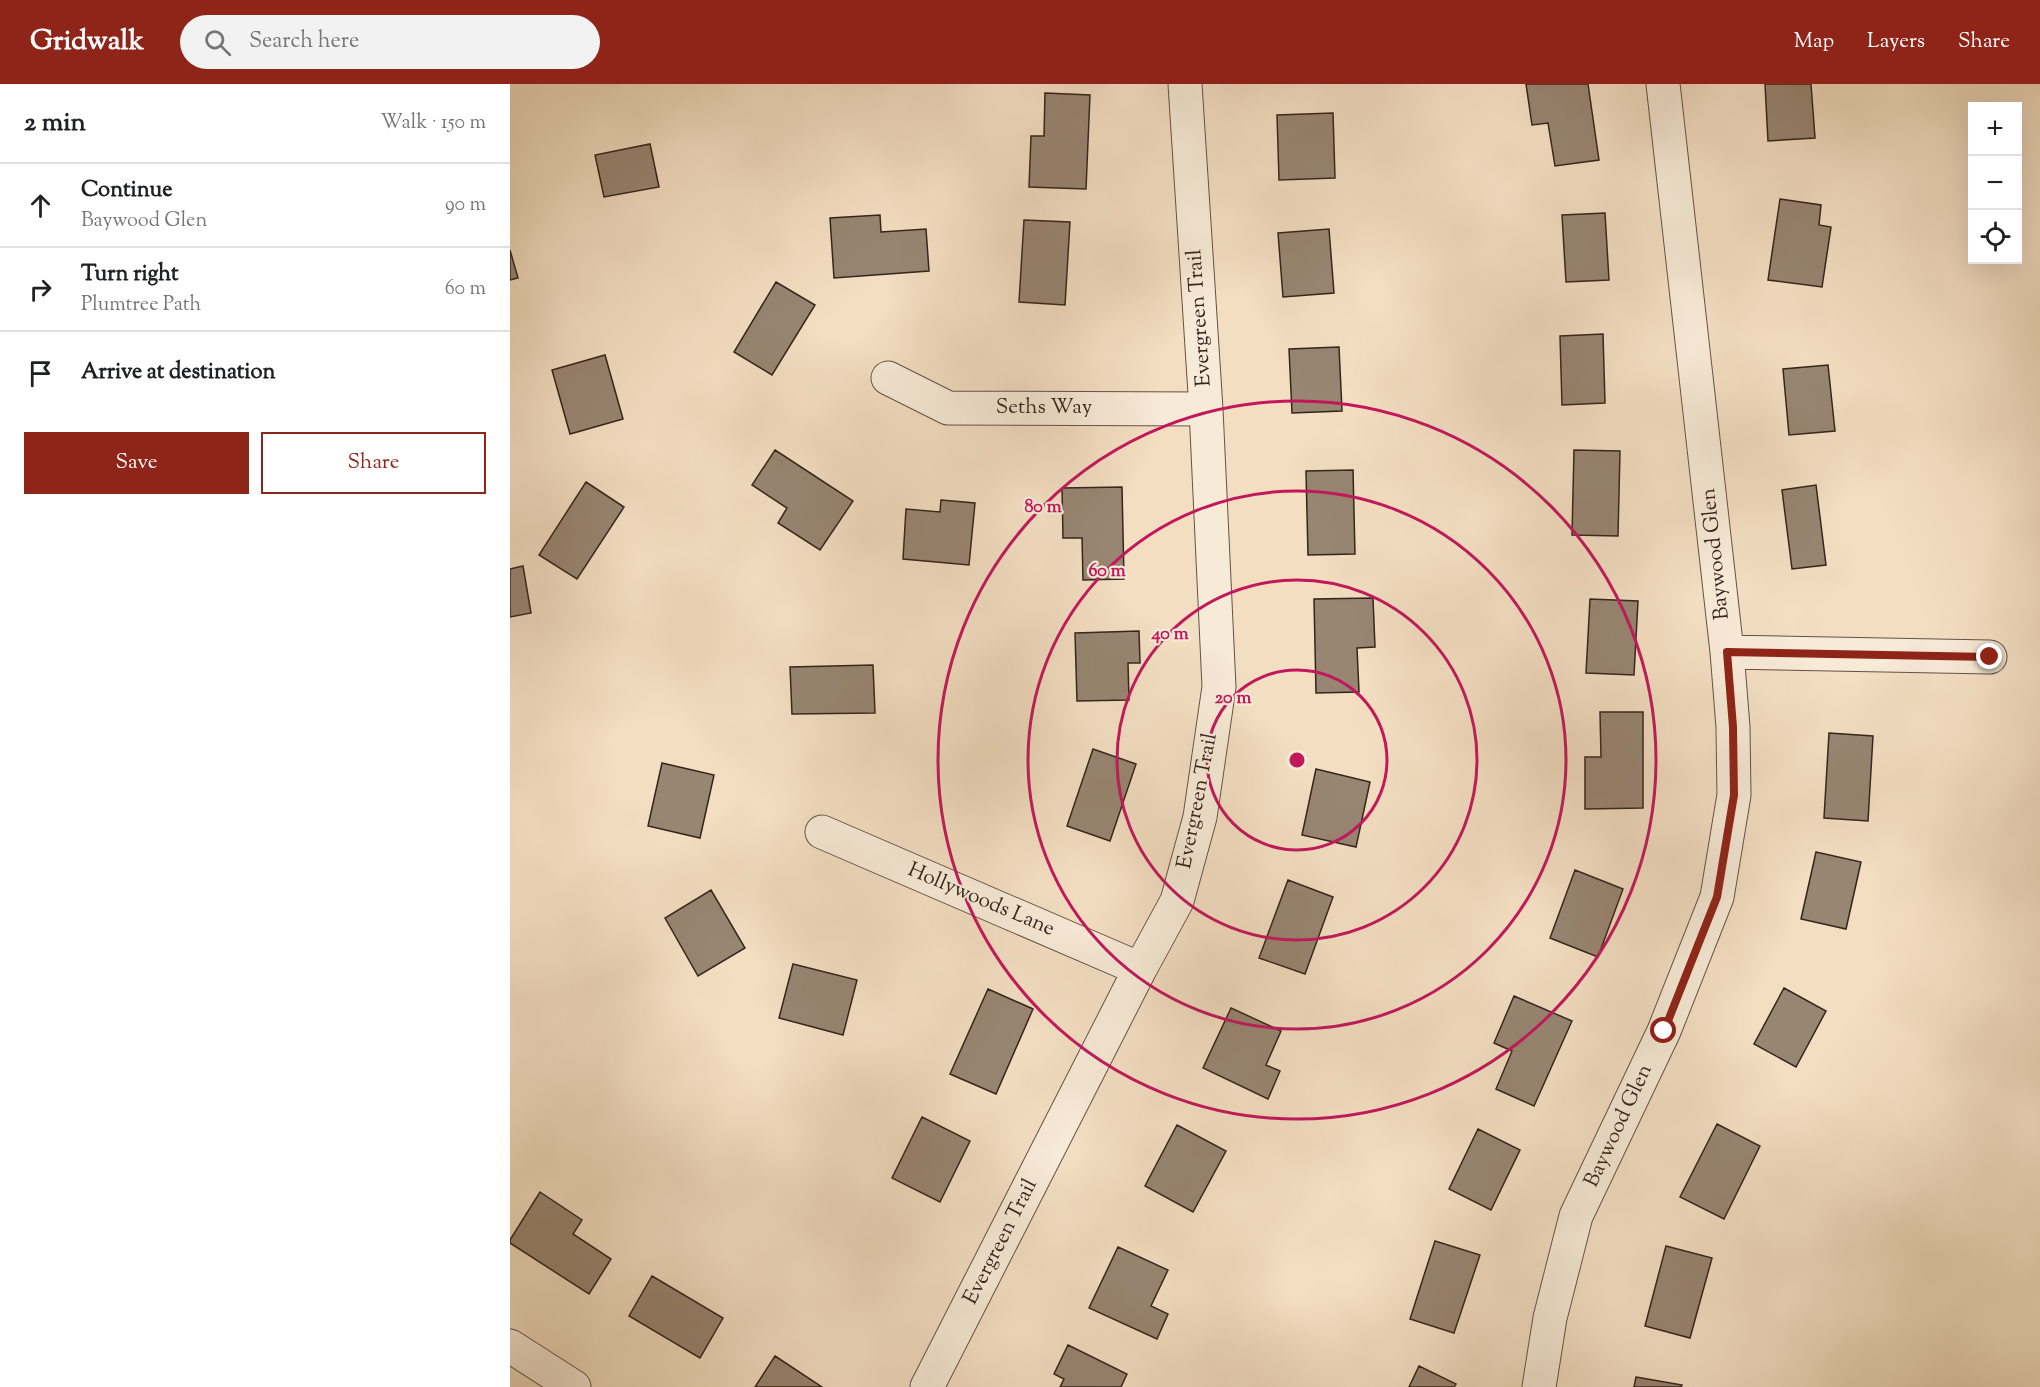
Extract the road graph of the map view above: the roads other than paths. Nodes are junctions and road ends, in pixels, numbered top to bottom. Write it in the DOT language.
graph roads {
  1 [pos="1185,84"];
  2 [pos="1663,84"];
  3 [pos="888,378"];
  4 [pos="1206,409"];
  5 [pos="1727,652"];
  6 [pos="1990,657"];
  7 [pos="822,832"];
  8 [pos="1140,969"];
  9 [pos="510,1346"];
  10 [pos="574,1387"];
  11 [pos="927,1387"];
  12 [pos="1539,1387"];
  1 -- 4 [label="street, Evergreen Trail"];
  2 -- 5 [label="street, Baywood Glen"];
  3 -- 4 [label="street, Seths Way"];
  4 -- 8 [label="street, Evergreen Trail"];
  5 -- 6 [label="street"];
  5 -- 12 [label="street, Baywood Glen"];
  7 -- 8 [label="street, Hollywoods Lane"];
  8 -- 11 [label="street, Evergreen Trail"];
  9 -- 10 [label="street"];
}
